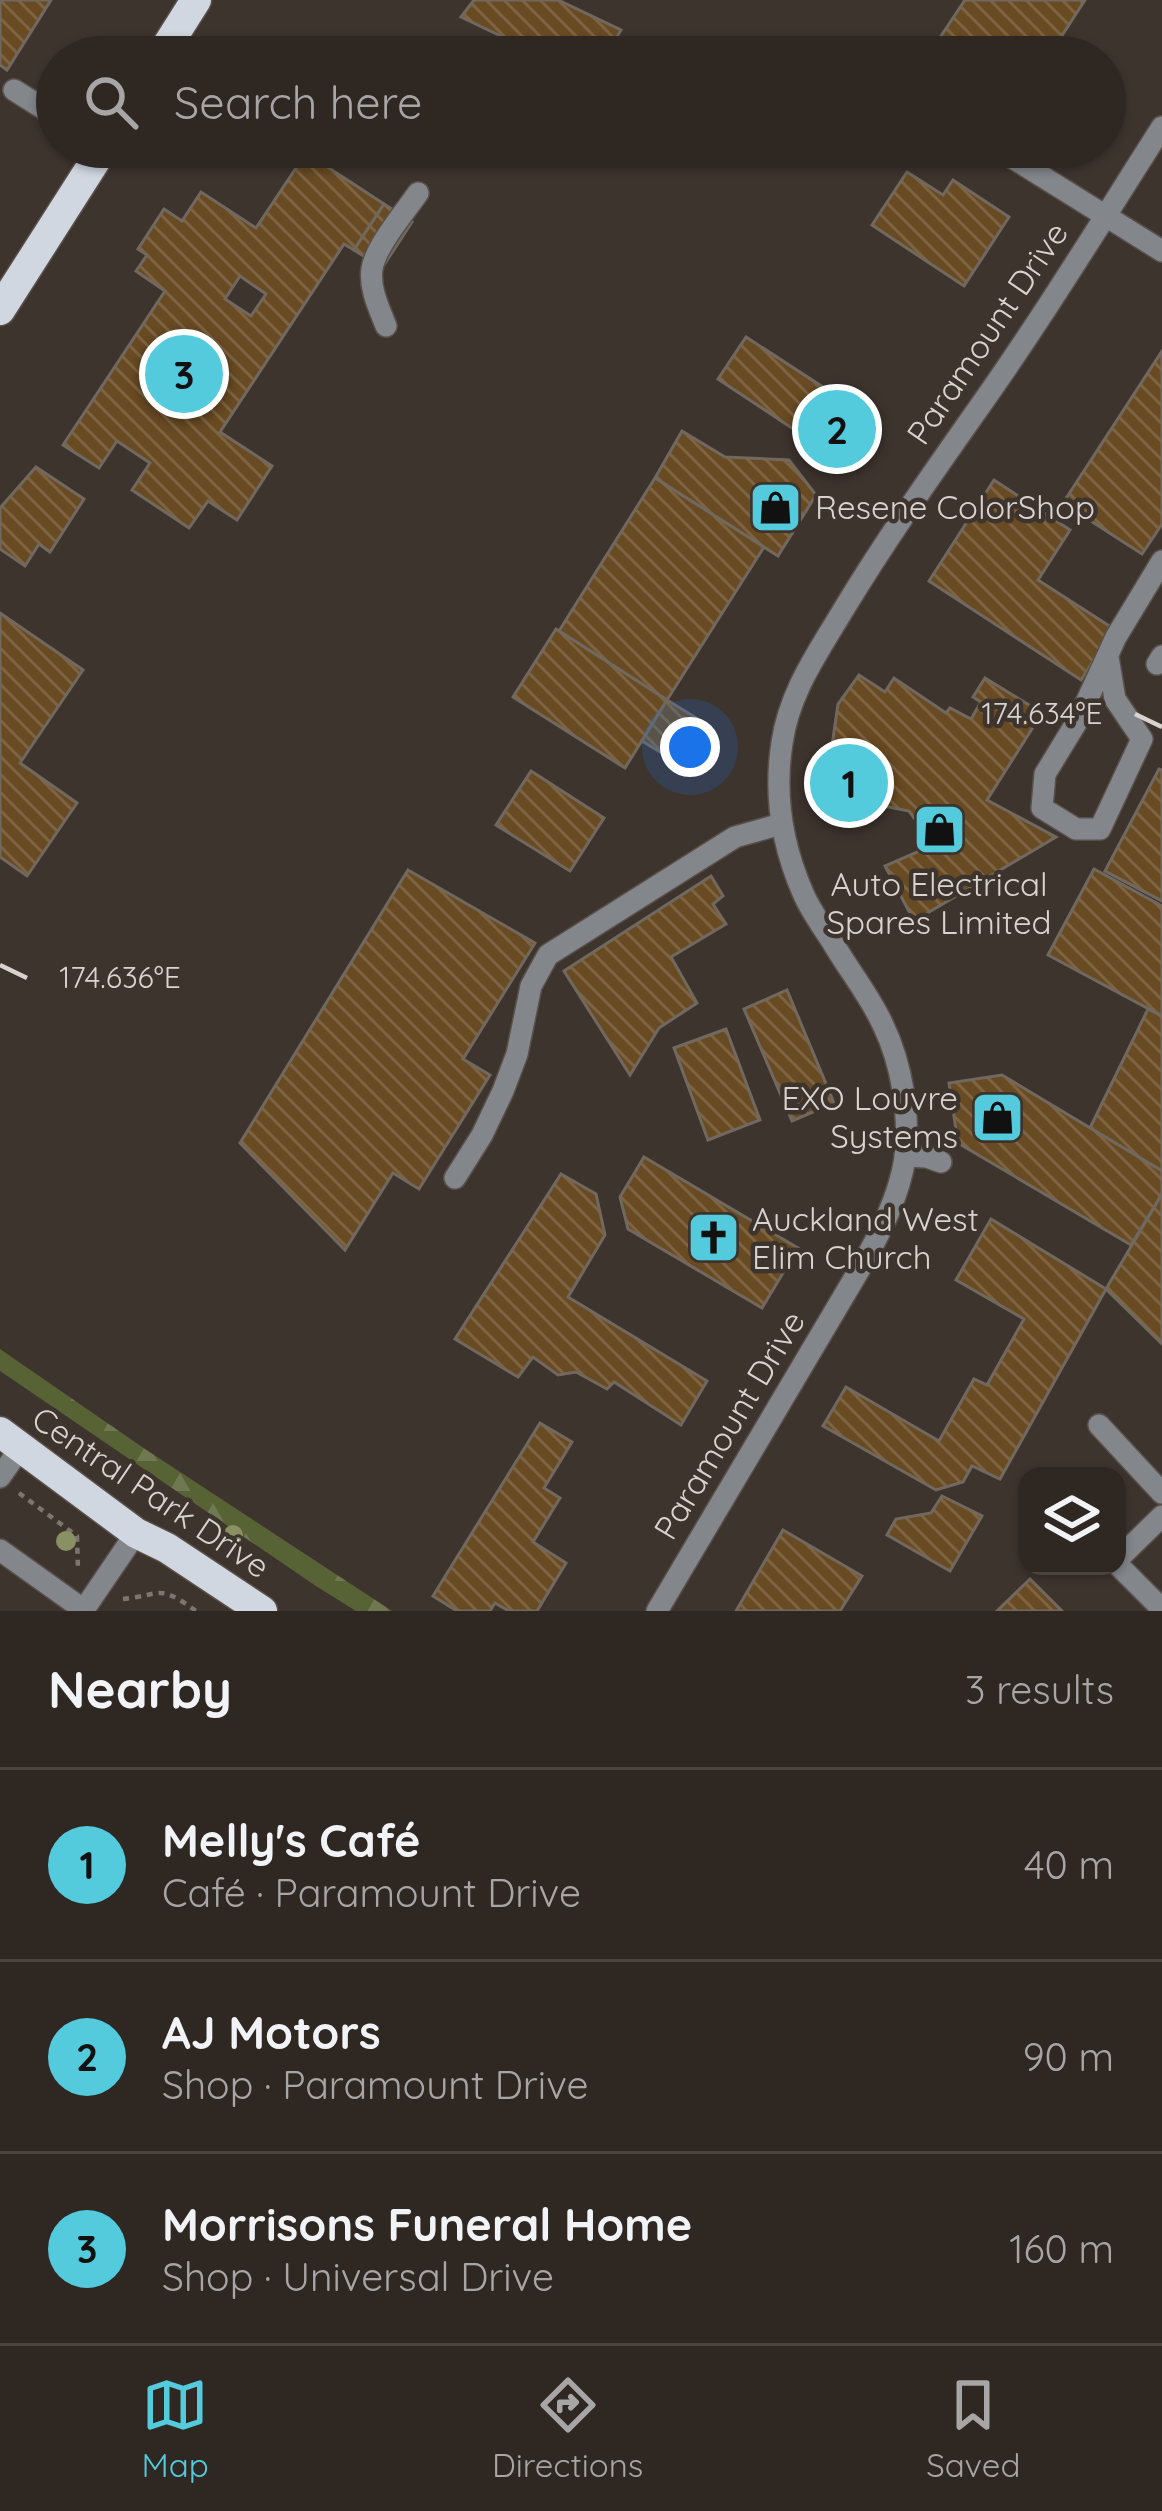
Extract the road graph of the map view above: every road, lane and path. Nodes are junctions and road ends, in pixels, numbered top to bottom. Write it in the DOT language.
graph roads {
  1 [pos="196,0"];
  2 [pos="173,36"];
  3 [pos="14,90"];
  4 [pos="36,104"];
  5 [pos="1162,127"];
  6 [pos="91,168"];
  7 [pos="1029,168"];
  8 [pos="418,193"];
  9 [pos="1106,216"];
  10 [pos="1162,251"];
  11 [pos="0,310"];
  12 [pos="386,326"];
  13 [pos="1162,561"];
  14 [pos="1108,657"];
  15 [pos="781,824"];
  16 [pos="905,1156"];
  17 [pos="941,1162"];
  18 [pos="455,1178"];
  19 [pos="1099,1425"];
  20 [pos="11,1439"];
  21 [pos="8,1484"];
  22 [pos="1162,1493"];
  23 [pos="1162,1516"];
  24 [pos="136,1533"];
  25 [pos="0,1550"];
  26 [pos="1126,1553"];
  27 [pos="77,1570"];
  28 [pos="1126,1571"];
  29 [pos="119,1599"];
  30 [pos="1162,1609"];
  31 [pos="84,1610"];
  32 [pos="196,1611"];
  33 [pos="262,1611"];
  34 [pos="657,1611"];
  1 -- 2 [label="main road"];
  3 -- 4 [label="street"];
  5 -- 9 [label="street, Paramount Drive"];
  6 -- 11 [label="main road"];
  7 -- 9 [label="street"];
  8 -- 12 [label="street"];
  9 -- 10 [label="street"];
  9 -- 15 [label="street, Paramount Drive"];
  13 -- 14 [label="street"];
  14 -- 14 [label="street"];
  15 -- 16 [label="street, Paramount Drive"];
  15 -- 18 [label="street"];
  16 -- 17 [label="street"];
  16 -- 34 [label="street, Paramount Drive"];
  19 -- 22 [label="street"];
  20 -- 21 [label="street"];
  20 -- 24 [label="main road, Central Park Drive"];
  21 -- 27 [label="path"];
  23 -- 26 [label="street"];
  24 -- 31 [label="street"];
  24 -- 33 [label="main road, Central Park Drive"];
  25 -- 31 [label="street"];
  28 -- 30 [label="street"];
  29 -- 32 [label="path"];
}
